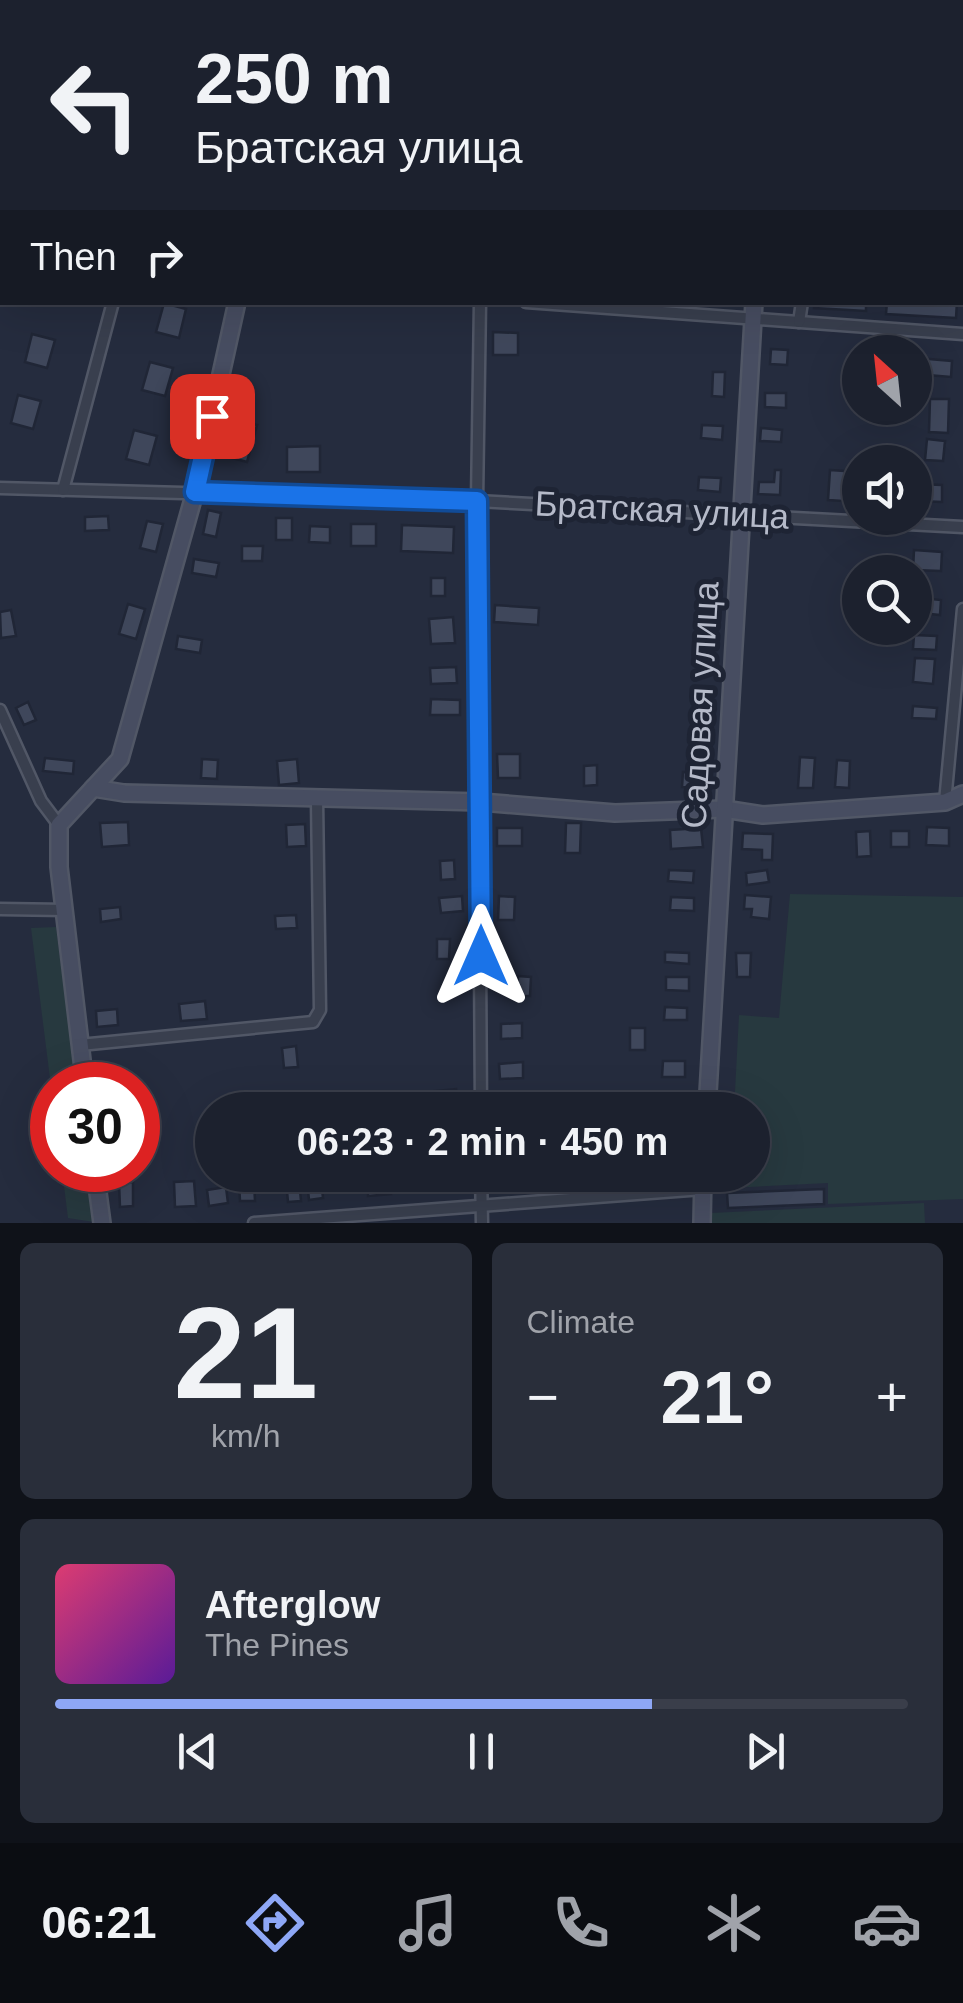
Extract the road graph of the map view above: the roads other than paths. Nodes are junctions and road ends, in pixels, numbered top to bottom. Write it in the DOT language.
graph roads {
  1 [pos="112,305"];
  2 [pos="236,305"];
  3 [pos="480,305"];
  4 [pos="611,305"];
  5 [pos="802,305"];
  6 [pos="753,310"];
  7 [pos="800,322"];
  8 [pos="963,334"];
  9 [pos="0,488"];
  10 [pos="64,490"];
  11 [pos="195,492"];
  12 [pos="477,501"];
  13 [pos="740,514"];
  14 [pos="963,527"];
  15 [pos="963,609"];
  16 [pos="0,710"];
  17 [pos="93,788"];
  18 [pos="963,794"];
  19 [pos="317,800"];
  20 [pos="480,802"];
  21 [pos="945,802"];
  22 [pos="724,809"];
  23 [pos="59,825"];
  24 [pos="0,909"];
  25 [pos="66,910"];
  26 [pos="80,1045"];
  27 [pos="82,1062"];
  28 [pos="481,1092"];
  29 [pos="708,1092"];
  30 [pos="98,1192"];
  31 [pos="482,1192"];
  32 [pos="611,1192"];
  33 [pos="703,1192"];
  34 [pos="482,1206"];
  35 [pos="102,1223"];
  36 [pos="254,1223"];
  37 [pos="482,1223"];
  38 [pos="702,1223"];
  1 -- 10 [label="street"];
  2 -- 11 [label="street"];
  3 -- 12 [label="street"];
  4 -- 6 [label="street"];
  5 -- 7 [label="street"];
  6 -- 7 [label="street"];
  6 -- 13 [label="street, Садовая улица"];
  7 -- 8 [label="street"];
  9 -- 10 [label="street, Братская улица"];
  10 -- 11 [label="street, Братская улица"];
  11 -- 12 [label="street, Братская улица"];
  11 -- 17 [label="street"];
  12 -- 13 [label="street, Братская улица"];
  12 -- 20 [label="street"];
  13 -- 14 [label="street, Братская улица"];
  13 -- 22 [label="street, Садовая улица"];
  15 -- 21 [label="street"];
  16 -- 23 [label="street"];
  17 -- 19 [label="street"];
  17 -- 23 [label="street"];
  18 -- 21 [label="street"];
  19 -- 20 [label="street"];
  19 -- 26 [label="street"];
  20 -- 22 [label="street"];
  20 -- 28 [label="street"];
  21 -- 22 [label="street"];
  22 -- 29 [label="street, Садовая улица"];
  23 -- 25 [label="street"];
  24 -- 25 [label="street"];
  25 -- 26 [label="street"];
  26 -- 27 [label="street"];
  30 -- 35 [label="street"];
  31 -- 34 [label="street"];
  32 -- 34 [label="street"];
  33 -- 38 [label="street"];
  34 -- 36 [label="street"];
  34 -- 37 [label="street"];
}
